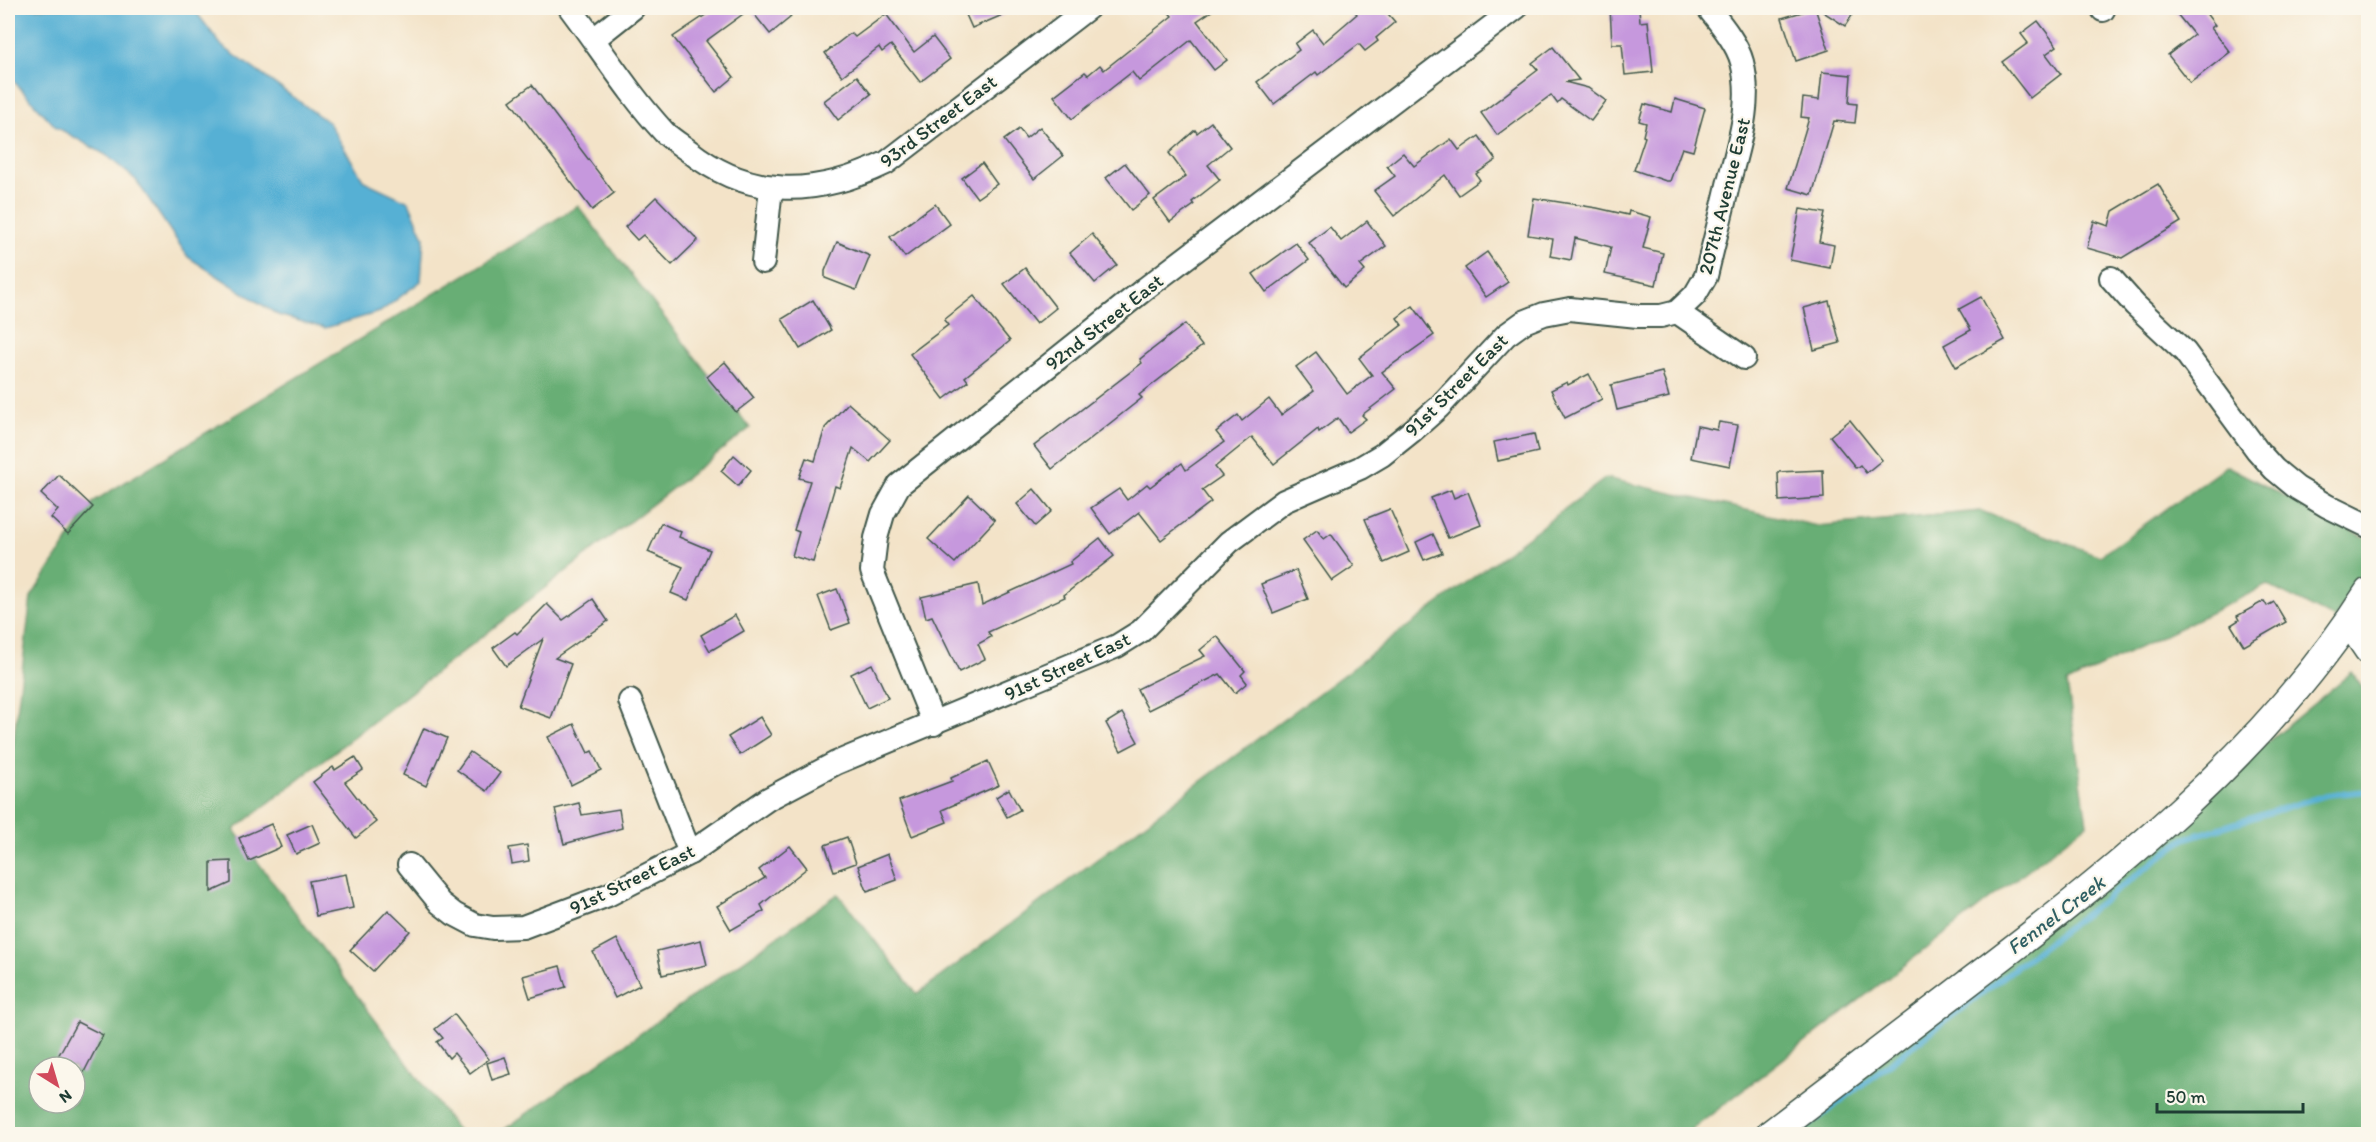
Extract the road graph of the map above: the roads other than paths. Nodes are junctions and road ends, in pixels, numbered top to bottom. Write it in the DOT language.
graph roads {
  1 [pos="570,8"];
  2 [pos="633,8"];
  3 [pos="1088,8"];
  4 [pos="1516,8"];
  5 [pos="1708,8"];
  6 [pos="594,39"];
  7 [pos="771,188"];
  8 [pos="763,262"];
  9 [pos="2111,278"];
  10 [pos="1677,312"];
  11 [pos="1744,358"];
  12 [pos="2368,526"];
  13 [pos="2368,592"];
  14 [pos="2349,622"];
  15 [pos="2368,650"];
  16 [pos="630,700"];
  17 [pos="934,724"];
  18 [pos="690,853"];
  19 [pos="409,865"];
  20 [pos="1770,1134"];
  1 -- 6 [label="street, 93rd Street East"];
  2 -- 6 [label="street"];
  3 -- 7 [label="street, 93rd Street East"];
  4 -- 17 [label="street, 92nd Street East"];
  5 -- 10 [label="street, 207th Avenue East"];
  6 -- 7 [label="street, 93rd Street East"];
  7 -- 8 [label="street"];
  9 -- 12 [label="street"];
  10 -- 11 [label="street"];
  10 -- 17 [label="street, 91st Street East"];
  13 -- 14 [label="street"];
  14 -- 15 [label="street"];
  14 -- 20 [label="street"];
  16 -- 18 [label="street"];
  17 -- 18 [label="street, 91st Street East"];
  18 -- 19 [label="street, 91st Street East"];
}
